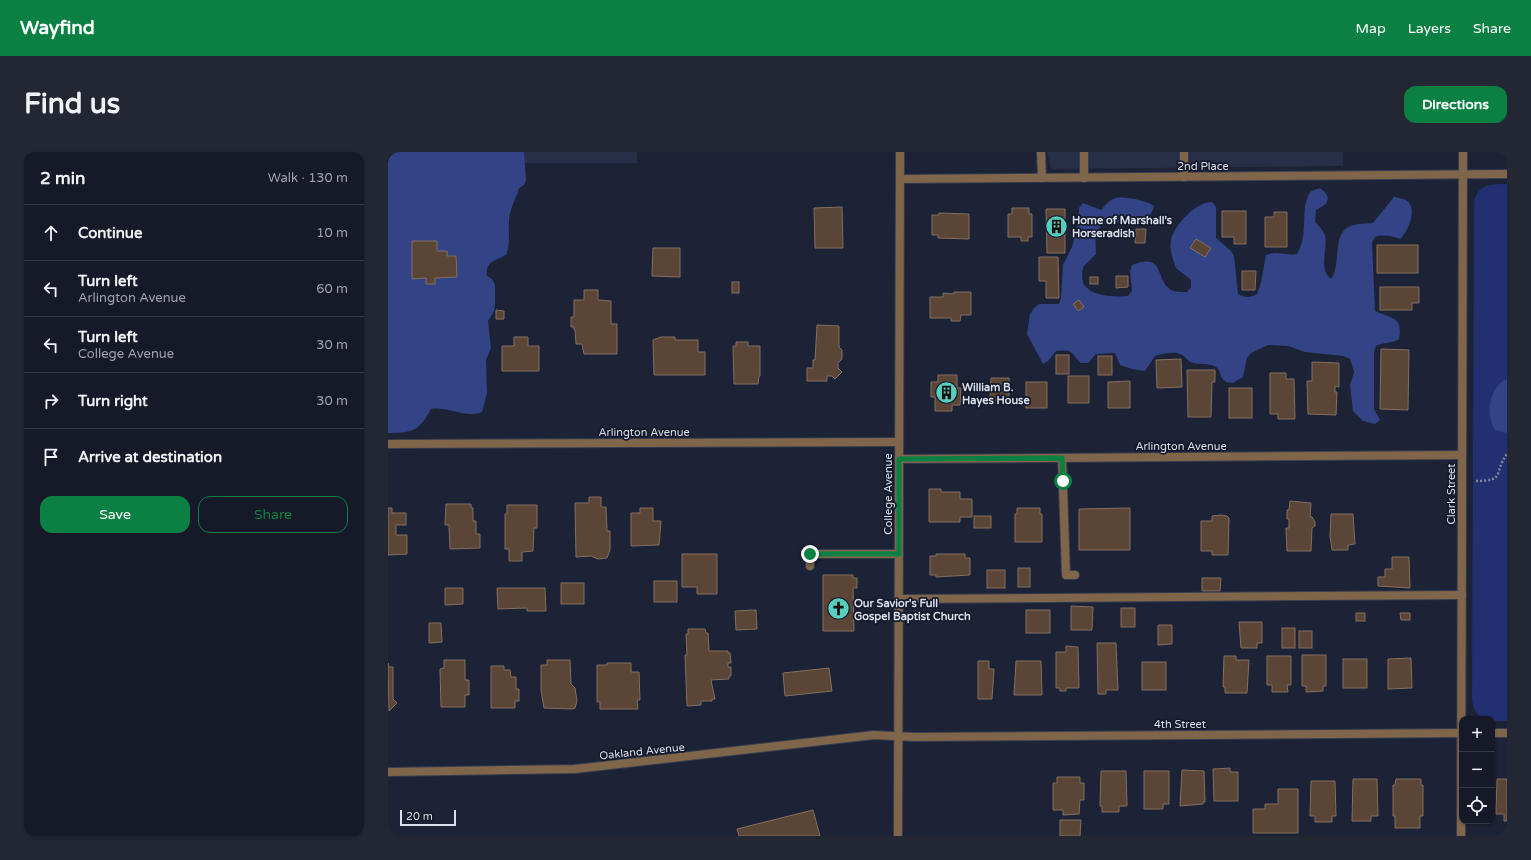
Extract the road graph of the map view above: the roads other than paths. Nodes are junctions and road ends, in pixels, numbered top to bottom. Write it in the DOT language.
graph roads {
  1 [pos="900,152"];
  2 [pos="1041,152"];
  3 [pos="1084,152"];
  4 [pos="1184,152"];
  5 [pos="1463,152"];
  6 [pos="1507,174"];
  7 [pos="1463,175"];
  8 [pos="1184,177"];
  9 [pos="1042,178"];
  10 [pos="1084,178"];
  11 [pos="900,179"];
  12 [pos="899,442"];
  13 [pos="388,444"];
  14 [pos="1462,455"];
  15 [pos="1062,458"];
  16 [pos="899,459"];
  17 [pos="899,554"];
  18 [pos="810,566"];
  19 [pos="1075,575"];
  20 [pos="1462,595"];
  21 [pos="899,599"];
  22 [pos="1462,716"];
  23 [pos="1459,733"];
  24 [pos="1495,733"];
  25 [pos="1507,733"];
  26 [pos="898,737"];
  27 [pos="1462,752"];
  28 [pos="388,772"];
  29 [pos="898,836"];
  30 [pos="1461,836"];
  1 -- 11 [label="street, College Avenue"];
  2 -- 9 [label="street"];
  3 -- 10 [label="street"];
  4 -- 8 [label="street"];
  5 -- 7 [label="street, Clark Street"];
  6 -- 7 [label="street, 2nd Place"];
  7 -- 8 [label="street, 2nd Place"];
  7 -- 14 [label="street, Clark Street"];
  8 -- 10 [label="street, 2nd Place"];
  9 -- 10 [label="street, 2nd Place"];
  9 -- 11 [label="street, 2nd Place"];
  11 -- 12 [label="street, College Avenue"];
  12 -- 13 [label="street, Arlington Avenue"];
  12 -- 16 [label="street, College Avenue"];
  14 -- 15 [label="street, Arlington Avenue"];
  14 -- 20 [label="street, Clark Street"];
  15 -- 16 [label="street, Arlington Avenue"];
  15 -- 19 [label="street"];
  16 -- 17 [label="street, College Avenue"];
  17 -- 18 [label="street"];
  17 -- 21 [label="street, College Avenue"];
  20 -- 21 [label="street"];
  20 -- 22 [label="street, Clark Street"];
  21 -- 26 [label="street, College Avenue"];
  23 -- 26 [label="street, 4th Street"];
  24 -- 25 [label="street"];
  26 -- 28 [label="street, Oakland Avenue"];
  26 -- 29 [label="street, College Avenue"];
  27 -- 30 [label="street, Clark Street"];
}
